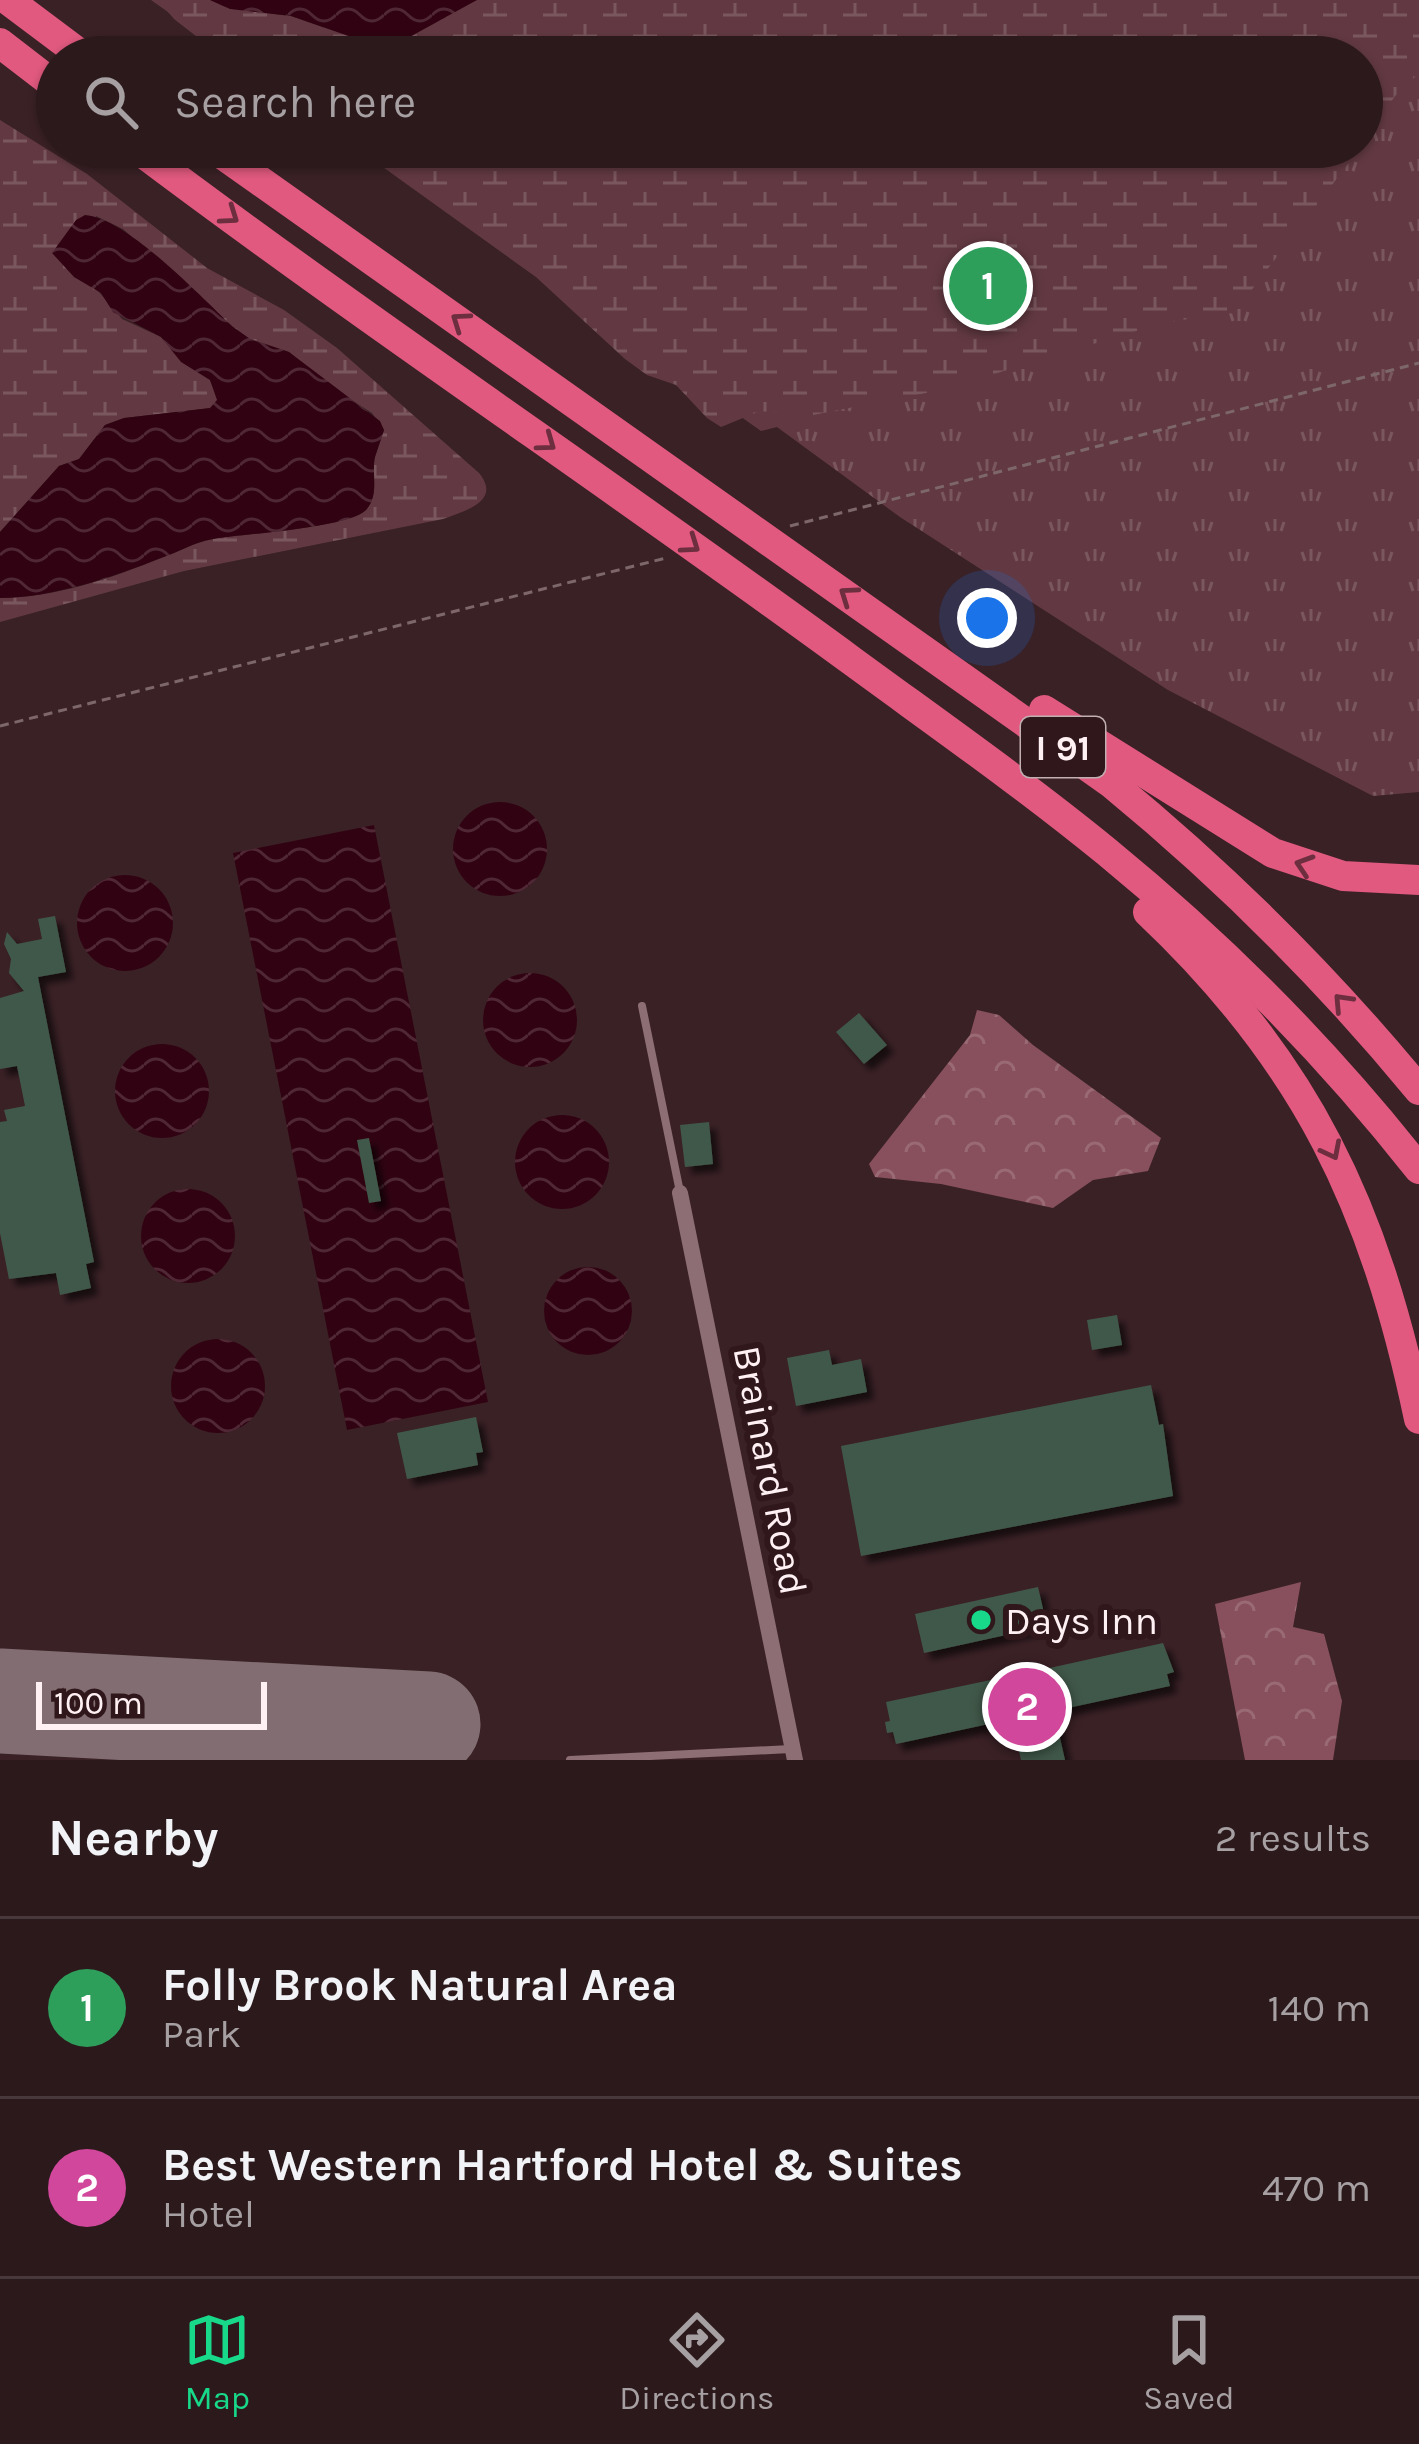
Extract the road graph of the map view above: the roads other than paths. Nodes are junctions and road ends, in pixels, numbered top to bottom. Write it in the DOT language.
graph roads {
  1 [pos="8,0"];
  2 [pos="56,36"];
  3 [pos="0,43"];
  4 [pos="36,71"];
  5 [pos="164,168"];
  6 [pos="242,168"];
  7 [pos="908,637"];
  8 [pos="1011,778"];
  9 [pos="1419,880"];
  10 [pos="642,1006"];
  11 [pos="1419,1090"];
  12 [pos="1419,1169"];
  13 [pos="680,1193"];
  14 [pos="1419,1420"];
  15 [pos="794,1754"];
  16 [pos="569,1760"];
  1 -- 2 [label="highway"];
  3 -- 4 [label="highway"];
  5 -- 8 [label="highway, I 91, one-way"];
  7 -- 6 [label="highway, I 91, one-way"];
  9 -- 7 [label="highway, one-way"];
  11 -- 7 [label="highway, I 91, one-way"];
  8 -- 12 [label="highway, I 91"];
  8 -- 14 [label="highway, one-way"];
  10 -- 13 [label="lane"];
  13 -- 15 [label="street, Brainard Road"];
  15 -- 16 [label="lane"];
}
